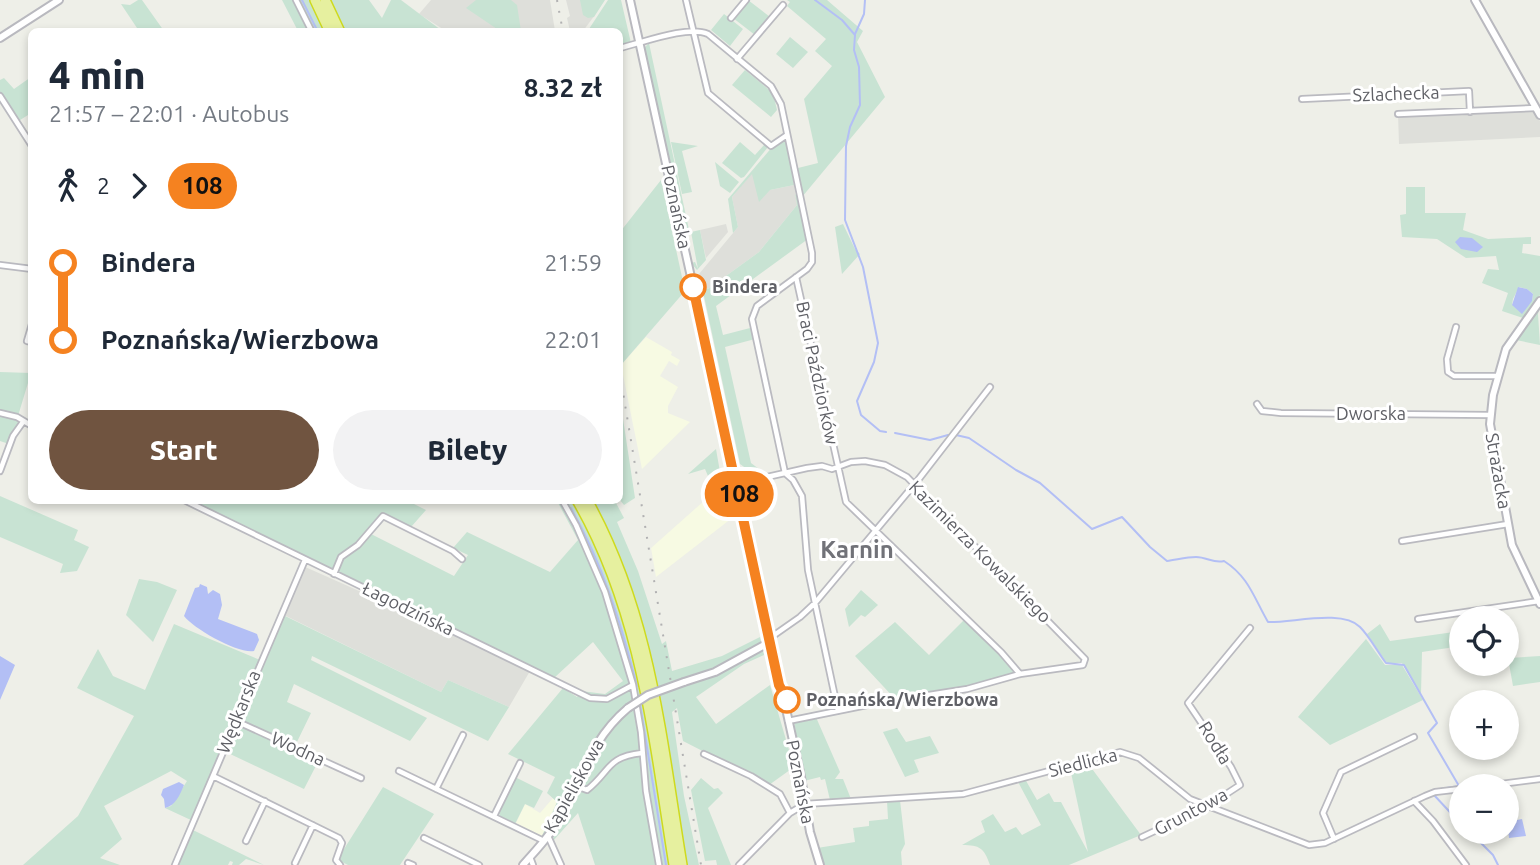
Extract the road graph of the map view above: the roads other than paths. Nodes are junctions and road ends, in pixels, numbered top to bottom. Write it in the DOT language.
graph roads {
  1 [pos="59,0"];
  2 [pos="296,0"];
  3 [pos="315,0"];
  4 [pos="325,0"];
  5 [pos="630,0"];
  6 [pos="686,0"];
  7 [pos="746,0"];
  8 [pos="1475,0"];
  9 [pos="783,5"];
  10 [pos="732,18"];
  11 [pos="310,28"];
  12 [pos="328,28"];
  13 [pos="338,28"];
  14 [pos="693,32"];
  15 [pos="0,38"];
  16 [pos="640,43"];
  17 [pos="623,47"];
  18 [pos="737,60"];
  19 [pos="0,96"];
  20 [pos="1302,99"];
  21 [pos="1470,112"];
  22 [pos="1538,112"];
  23 [pos="1398,114"];
  24 [pos="787,135"];
  25 [pos="28,140"];
  26 [pos="0,265"];
  27 [pos="28,268"];
  28 [pos="796,277"];
  29 [pos="1540,301"];
  30 [pos="1456,327"];
  31 [pos="1498,376"];
  32 [pos="990,387"];
  33 [pos="1257,404"];
  34 [pos="0,413"];
  35 [pos="1490,415"];
  36 [pos="23,422"];
  37 [pos="28,424"];
  38 [pos="837,468"];
  39 [pos="0,471"];
  40 [pos="785,473"];
  41 [pos="737,484"];
  42 [pos="913,485"];
  43 [pos="192,504"];
  44 [pos="564,504"];
  45 [pos="579,504"];
  46 [pos="589,504"];
  47 [pos="1508,524"];
  48 [pos="877,529"];
  49 [pos="1402,541"];
  50 [pos="305,559"];
  51 [pos="462,559"];
  52 [pos="334,574"];
  53 [pos="815,603"];
  54 [pos="1539,603"];
  55 [pos="1418,619"];
  56 [pos="1250,628"];
  57 [pos="770,640"];
  58 [pos="1020,674"];
  59 [pos="632,685"];
  60 [pos="838,711"];
  61 [pos="236,721"];
  62 [pos="788,721"];
  63 [pos="463,735"];
  64 [pos="1414,737"];
  65 [pos="642,753"];
  66 [pos="704,754"];
  67 [pos="520,762"];
  68 [pos="399,771"];
  69 [pos="213,776"];
  70 [pos="361,778"];
  71 [pos="1540,779"];
  72 [pos="1519,782"];
  73 [pos="1240,785"];
  74 [pos="576,786"];
  75 [pos="436,789"];
  76 [pos="1449,791"];
  77 [pos="1414,801"];
  78 [pos="265,802"];
  79 [pos="806,804"];
  80 [pos="1209,806"];
  81 [pos="790,813"];
  82 [pos="494,816"];
  83 [pos="313,825"];
  84 [pos="1142,837"];
  85 [pos="424,838"];
  86 [pos="546,838"];
  87 [pos="1334,839"];
  88 [pos="246,841"];
  89 [pos="530,857"];
  90 [pos="295,863"];
  91 [pos="175,865"];
  92 [pos="340,865"];
  93 [pos="479,865"];
  94 [pos="523,865"];
  95 [pos="533,865"];
  96 [pos="561,865"];
  97 [pos="659,865"];
  98 [pos="674,865"];
  99 [pos="682,865"];
  100 [pos="739,865"];
  101 [pos="820,865"];
  102 [pos="1466,865"];
  1 -- 15 [label="main road"];
  2 -- 11 [label="street"];
  3 -- 12 [label="highway"];
  4 -- 13 [label="highway"];
  5 -- 16 [label="main road, Poznańska"];
  6 -- 14 [label="street"];
  7 -- 10 [label="street"];
  8 -- 22 [label="main road"];
  9 -- 18 [label="street"];
  14 -- 16 [label="street"];
  14 -- 18 [label="street"];
  14 -- 24 [label="street"];
  16 -- 17 [label="street"];
  16 -- 41 [label="main road, Poznańska"];
  18 -- 24 [label="street"];
  19 -- 25 [label="street"];
  20 -- 21 [label="street, Szlachecka"];
  21 -- 22 [label="street"];
  21 -- 23 [label="street"];
  24 -- 28 [label="street"];
  26 -- 27 [label="street"];
  28 -- 38 [label="street, Braci Paździorków"];
  28 -- 40 [label="street"];
  29 -- 31 [label="main road, Strażacka"];
  30 -- 31 [label="street"];
  31 -- 35 [label="main road, Strażacka"];
  32 -- 42 [label="street"];
  33 -- 35 [label="street, Dworska"];
  34 -- 36 [label="street"];
  35 -- 47 [label="main road, Strażacka"];
  36 -- 37 [label="street"];
  36 -- 39 [label="street"];
  38 -- 40 [label="street, Kazimierza Kowalskiego"];
  38 -- 42 [label="street, Kazimierza Kowalskiego"];
  38 -- 48 [label="street, Braci Paździorków"];
  40 -- 41 [label="street, Kazimierza Kowalskiego"];
  40 -- 53 [label="street"];
  41 -- 57 [label="main road, Poznańska"];
  42 -- 48 [label="street"];
  42 -- 58 [label="street, Kazimierza Kowalskiego"];
  43 -- 50 [label="street, Łagodzińska"];
  44 -- 59 [label="street"];
  45 -- 98 [label="highway"];
  46 -- 99 [label="highway"];
  47 -- 49 [label="street, Strażacka"];
  47 -- 54 [label="main road, Strażacka"];
  48 -- 53 [label="street"];
  48 -- 58 [label="street"];
  50 -- 52 [label="street, Łagodzińska"];
  50 -- 61 [label="street, Wędkarska"];
  51 -- 52 [label="street"];
  52 -- 59 [label="street, Łagodzińska"];
  53 -- 57 [label="street"];
  53 -- 60 [label="street"];
  54 -- 55 [label="street, Strażacka"];
  56 -- 73 [label="street, Rodła"];
  57 -- 62 [label="main road, Poznańska"];
  57 -- 74 [label="main road, Kąpieliskowa, bridge"];
  58 -- 60 [label="street"];
  59 -- 65 [label="street"];
  60 -- 62 [label="street"];
  61 -- 69 [label="street, Wędkarska"];
  61 -- 70 [label="street, Wodna"];
  62 -- 79 [label="main road, Poznańska"];
  63 -- 75 [label="street"];
  64 -- 87 [label="street"];
  65 -- 74 [label="street"];
  65 -- 97 [label="street"];
  66 -- 81 [label="street"];
  67 -- 82 [label="street"];
  68 -- 75 [label="street"];
  69 -- 78 [label="street"];
  69 -- 91 [label="street, Wędkarska"];
  71 -- 72 [label="street"];
  73 -- 80 [label="street, Gruntowa"];
  74 -- 86 [label="main road, Kąpieliskowa"];
  75 -- 82 [label="street"];
  76 -- 77 [label="street, Siedlicka"];
  77 -- 87 [label="street, Siedlicka"];
  77 -- 102 [label="street"];
  78 -- 83 [label="street"];
  78 -- 88 [label="street"];
  79 -- 80 [label="street, Siedlicka"];
  79 -- 81 [label="street"];
  79 -- 101 [label="main road, Poznańska"];
  80 -- 84 [label="street, Gruntowa"];
  80 -- 87 [label="street, Siedlicka"];
  81 -- 100 [label="street"];
  82 -- 86 [label="street"];
  83 -- 90 [label="street"];
  83 -- 92 [label="street"];
  85 -- 93 [label="street"];
  86 -- 89 [label="main road, Kąpieliskowa"];
  86 -- 96 [label="street"];
  89 -- 94 [label="main road, Kąpieliskowa"];
  89 -- 95 [label="street"];
}
